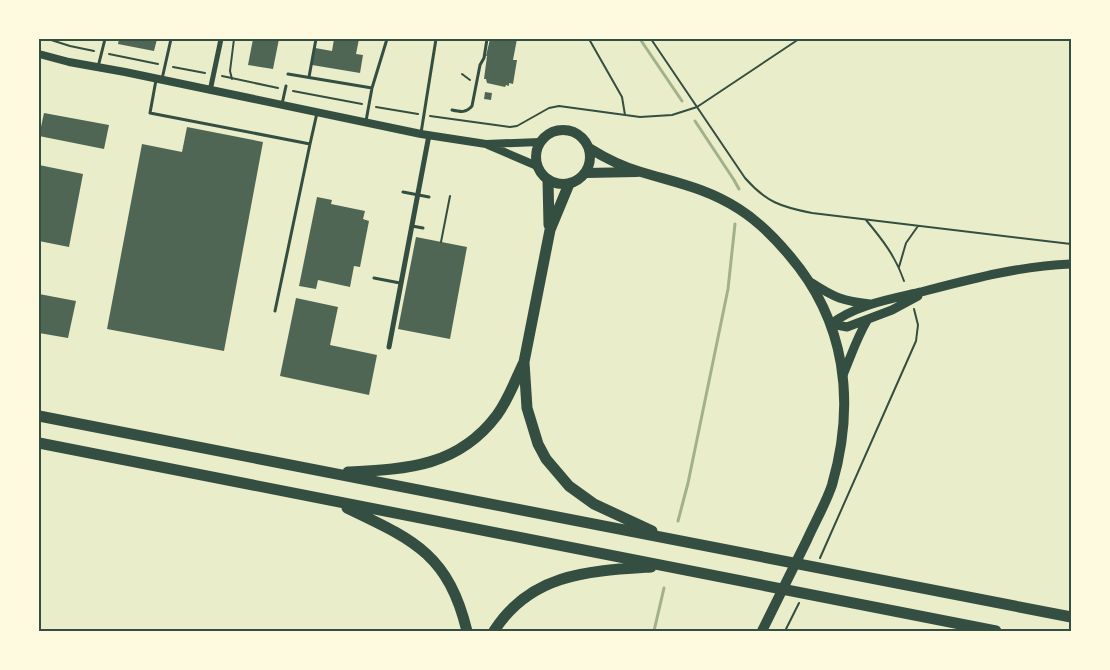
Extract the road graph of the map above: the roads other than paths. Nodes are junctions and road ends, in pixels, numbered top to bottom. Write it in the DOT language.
graph roads {
  1 [pos="105,39"];
  2 [pos="171,39"];
  3 [pos="221,39"];
  4 [pos="316,39"];
  5 [pos="387,39"];
  6 [pos="436,39"];
  7 [pos="487,39"];
  8 [pos="39,54"];
  9 [pos="98,68"];
  10 [pos="288,74"];
  11 [pos="309,77"];
  12 [pos="159,80"];
  13 [pos="285,87"];
  14 [pos="372,88"];
  15 [pos="210,91"];
  16 [pos="282,104"];
  17 [pos="452,110"];
  18 [pos="317,112"];
  19 [pos="366,122"];
  20 [pos="425,134"];
  21 [pos="540,142"];
  22 [pos="310,144"];
  23 [pos="486,144"];
  24 [pos="590,148"];
  25 [pos="537,166"];
  26 [pos="640,172"];
  27 [pos="586,173"];
  28 [pos="548,180"];
  29 [pos="568,184"];
  30 [pos="403,192"];
  31 [pos="417,195"];
  32 [pos="429,197"];
  33 [pos="412,226"];
  34 [pos="423,228"];
  35 [pos="550,230"];
  36 [pos="1071,264"];
  37 [pos="374,278"];
  38 [pos="400,283"];
  39 [pos="812,283"];
  40 [pos="932,289"];
  41 [pos="873,304"];
  42 [pos="275,312"];
  43 [pos="868,319"];
  44 [pos="831,324"];
  45 [pos="389,347"];
  46 [pos="524,362"];
  47 [pos="843,374"];
  48 [pos="39,416"];
  49 [pos="39,444"];
  50 [pos="329,472"];
  51 [pos="330,500"];
  52 [pos="670,539"];
  53 [pos="666,566"];
  54 [pos="1071,618"];
  55 [pos="467,631"];
  56 [pos="494,631"];
  57 [pos="762,631"];
  58 [pos="996,631"];
  1 -- 9 [label="lane"];
  2 -- 12 [label="lane"];
  3 -- 15 [label="street"];
  4 -- 11 [label="lane"];
  5 -- 14 [label="lane"];
  6 -- 20 [label="lane"];
  7 -- 17 [label="lane"];
  8 -- 9 [label="street"];
  9 -- 12 [label="street"];
  10 -- 11 [label="lane"];
  11 -- 14 [label="lane"];
  12 -- 15 [label="street"];
  12 -- 22 [label="lane"];
  13 -- 16 [label="lane"];
  14 -- 19 [label="lane"];
  15 -- 16 [label="street"];
  16 -- 18 [label="street"];
  18 -- 19 [label="street"];
  18 -- 22 [label="lane"];
  19 -- 20 [label="street"];
  20 -- 23 [label="street"];
  20 -- 31 [label="street"];
  21 -- 23 [label="street"];
  21 -- 24 [label="main road"];
  21 -- 25 [label="main road"];
  22 -- 42 [label="lane"];
  23 -- 25 [label="street"];
  24 -- 26 [label="main road"];
  24 -- 27 [label="main road"];
  25 -- 28 [label="main road"];
  26 -- 27 [label="main road"];
  26 -- 39 [label="main road"];
  27 -- 29 [label="main road"];
  28 -- 29 [label="main road"];
  28 -- 35 [label="highway"];
  29 -- 35 [label="highway"];
  30 -- 31 [label="lane"];
  31 -- 32 [label="lane"];
  31 -- 33 [label="street"];
  33 -- 34 [label="lane"];
  33 -- 38 [label="street"];
  35 -- 46 [label="highway"];
  36 -- 40 [label="main road"];
  37 -- 38 [label="lane"];
  38 -- 45 [label="street"];
  39 -- 41 [label="main road"];
  39 -- 44 [label="main road"];
  40 -- 41 [label="main road"];
  40 -- 43 [label="main road"];
  41 -- 44 [label="main road"];
  43 -- 44 [label="main road"];
  43 -- 47 [label="main road"];
  44 -- 47 [label="main road"];
  46 -- 50 [label="highway"];
  46 -- 52 [label="highway"];
  47 -- 57 [label="main road"];
  48 -- 50 [label="highway"];
  49 -- 51 [label="highway"];
  50 -- 52 [label="highway"];
  51 -- 53 [label="highway"];
  51 -- 55 [label="highway"];
  52 -- 54 [label="highway"];
  53 -- 56 [label="highway"];
  53 -- 58 [label="highway"];
}
